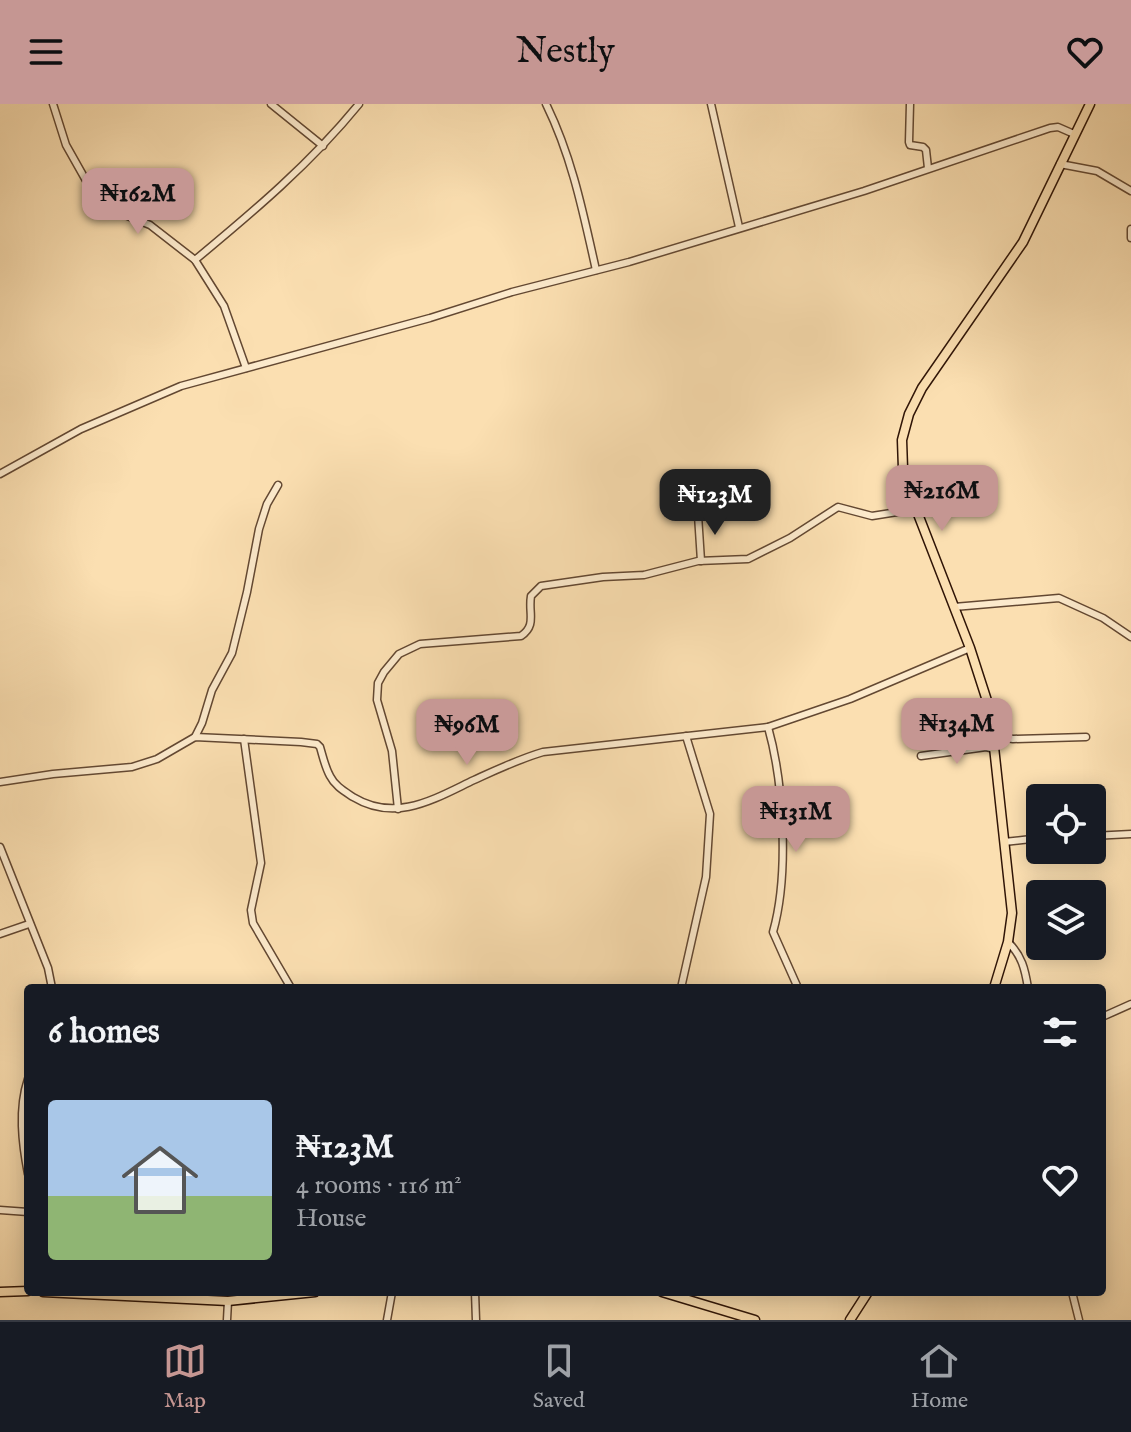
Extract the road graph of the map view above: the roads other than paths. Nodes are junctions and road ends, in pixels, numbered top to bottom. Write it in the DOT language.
graph roads {
  1 [pos="53,104"];
  2 [pos="271,104"];
  3 [pos="359,104"];
  4 [pos="546,104"];
  5 [pos="711,104"];
  6 [pos="910,104"];
  7 [pos="1090,104"];
  8 [pos="1074,134"];
  9 [pos="323,146"];
  10 [pos="1060,164"];
  11 [pos="928,168"];
  12 [pos="1131,191"];
  13 [pos="739,227"];
  14 [pos="1131,229"];
  15 [pos="1131,238"];
  16 [pos="195,260"];
  17 [pos="596,270"];
  18 [pos="246,368"];
  19 [pos="0,474"];
  20 [pos="278,485"];
  21 [pos="916,509"];
  22 [pos="698,515"];
  23 [pos="701,561"];
  24 [pos="954,607"];
  25 [pos="1131,637"];
  26 [pos="970,648"];
  27 [pos="768,727"];
  28 [pos="686,736"];
  29 [pos="994,736"];
  30 [pos="195,737"];
  31 [pos="1086,737"];
  32 [pos="244,739"];
  33 [pos="995,749"];
  34 [pos="921,756"];
  35 [pos="0,782"];
  36 [pos="398,809"];
  37 [pos="1131,834"];
  38 [pos="1106,835"];
  39 [pos="1026,840"];
  40 [pos="1003,842"];
  41 [pos="0,847"];
  42 [pos="29,924"];
  43 [pos="0,934"];
  44 [pos="1008,942"];
  45 [pos="51,984"];
  46 [pos="289,984"];
  47 [pos="682,984"];
  48 [pos="796,984"];
  49 [pos="995,984"];
  50 [pos="1027,984"];
  51 [pos="1131,1004"];
  52 [pos="1106,1015"];
  53 [pos="24,1094"];
  54 [pos="24,1141"];
  55 [pos="0,1210"];
  56 [pos="24,1212"];
  57 [pos="24,1291"];
  58 [pos="0,1292"];
  59 [pos="125,1296"];
  60 [pos="266,1296"];
  61 [pos="391,1296"];
  62 [pos="475,1296"];
  63 [pos="675,1296"];
  64 [pos="865,1296"];
  65 [pos="1073,1296"];
  66 [pos="228,1301"];
  67 [pos="227,1320"];
  68 [pos="387,1320"];
  69 [pos="476,1320"];
  70 [pos="755,1320"];
  71 [pos="850,1320"];
  72 [pos="1079,1320"];
  1 -- 16 [label="street"];
  2 -- 9 [label="street"];
  3 -- 9 [label="street"];
  4 -- 17 [label="street"];
  5 -- 13 [label="street"];
  6 -- 11 [label="street"];
  7 -- 8 [label="main road"];
  8 -- 10 [label="main road"];
  8 -- 11 [label="street"];
  9 -- 16 [label="street"];
  10 -- 12 [label="street"];
  10 -- 21 [label="main road"];
  11 -- 13 [label="street"];
  13 -- 17 [label="street"];
  14 -- 15 [label="street"];
  16 -- 18 [label="street"];
  17 -- 18 [label="street"];
  18 -- 19 [label="street"];
  20 -- 30 [label="street"];
  21 -- 23 [label="street"];
  21 -- 24 [label="main road"];
  22 -- 23 [label="street"];
  23 -- 36 [label="street"];
  24 -- 25 [label="street"];
  24 -- 26 [label="main road"];
  26 -- 27 [label="street"];
  26 -- 29 [label="main road"];
  27 -- 28 [label="street"];
  27 -- 48 [label="street"];
  28 -- 36 [label="street"];
  28 -- 47 [label="street"];
  29 -- 31 [label="street"];
  29 -- 33 [label="main road"];
  30 -- 32 [label="street"];
  30 -- 35 [label="street"];
  32 -- 36 [label="street"];
  32 -- 46 [label="street"];
  33 -- 34 [label="street"];
  33 -- 40 [label="main road"];
  37 -- 38 [label="street"];
  39 -- 40 [label="street"];
  40 -- 44 [label="main road"];
  41 -- 42 [label="street"];
  42 -- 43 [label="street"];
  42 -- 45 [label="street"];
  44 -- 49 [label="main road"];
  44 -- 50 [label="street"];
  51 -- 52 [label="street"];
  53 -- 54 [label="street"];
  55 -- 56 [label="street"];
  57 -- 58 [label="main road"];
  59 -- 66 [label="main road"];
  60 -- 66 [label="main road"];
  61 -- 68 [label="street"];
  62 -- 69 [label="street"];
  63 -- 70 [label="main road"];
  64 -- 71 [label="main road"];
  65 -- 72 [label="street"];
  66 -- 67 [label="street"];
}
